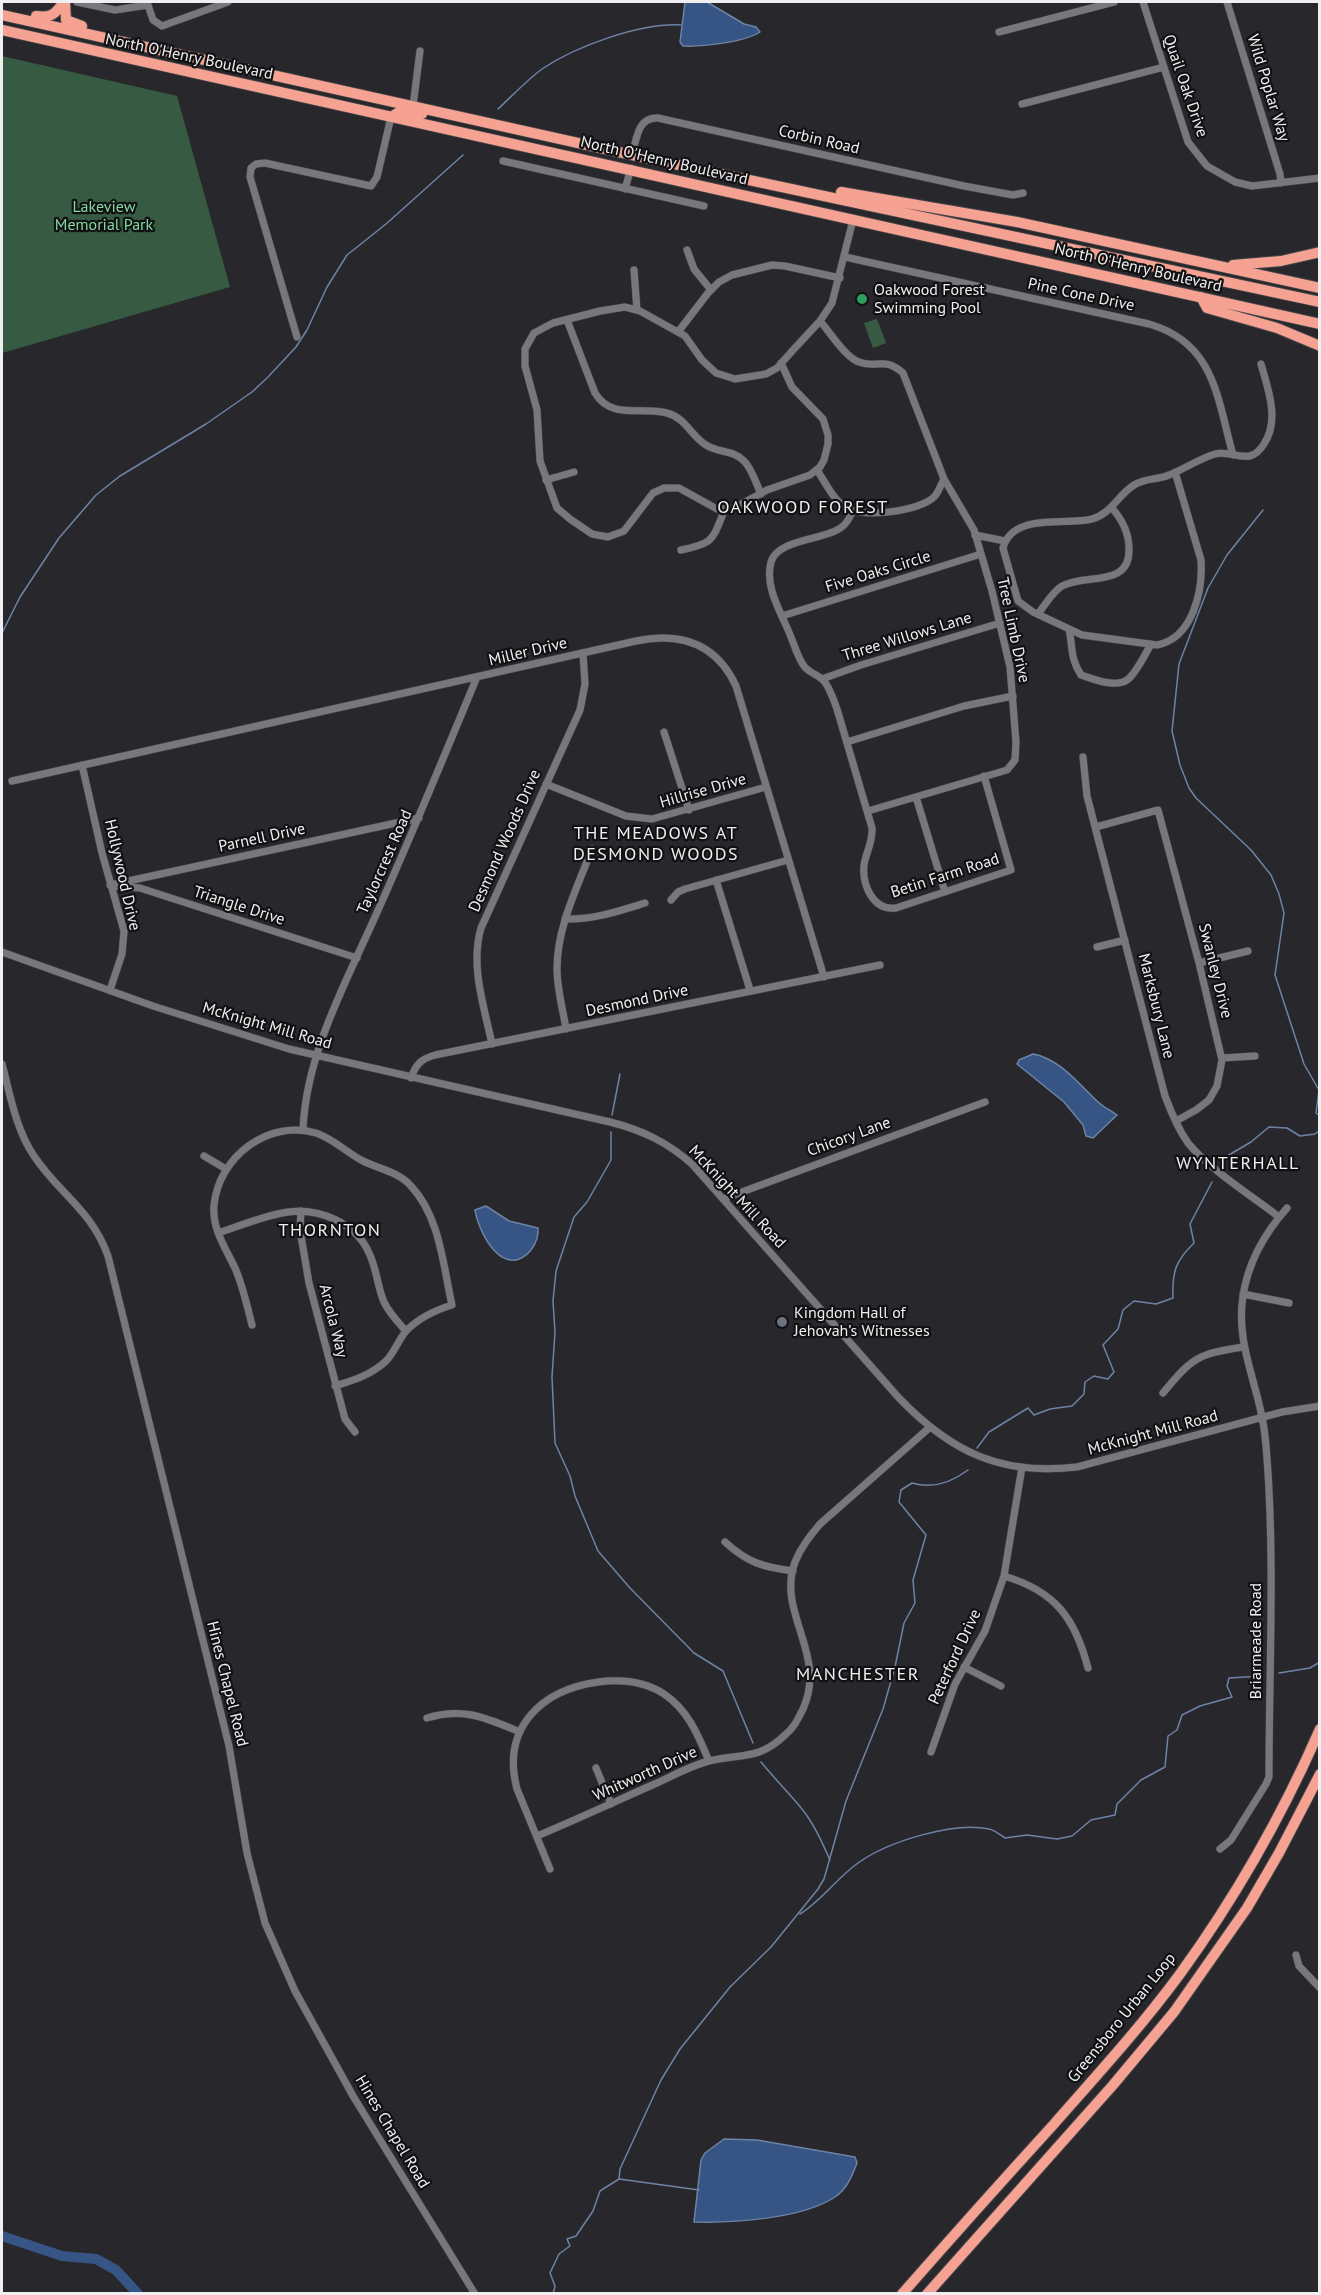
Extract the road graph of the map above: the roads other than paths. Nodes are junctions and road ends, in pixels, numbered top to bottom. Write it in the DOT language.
graph roads {
  1 [pos="65,2"];
  2 [pos="77,2"];
  3 [pos="228,2"];
  4 [pos="1114,2"];
  5 [pos="1143,2"];
  6 [pos="1227,2"];
  7 [pos="148,3"];
  8 [pos="2,13"];
  9 [pos="2,30"];
  10 [pos="999,32"];
  11 [pos="148,48"];
  12 [pos="420,51"];
  13 [pos="1164,67"];
  14 [pos="1022,104"];
  15 [pos="413,106"];
  16 [pos="390,117"];
  17 [pos="477,120"];
  18 [pos="530,146"];
  19 [pos="632,155"];
  20 [pos="503,161"];
  21 [pos="630,168"];
  22 [pos="1320,178"];
  23 [pos="749,179"];
  24 [pos="1281,183"];
  25 [pos="625,189"];
  26 [pos="1023,193"];
  27 [pos="704,206"];
  28 [pos="853,220"];
  29 [pos="687,250"];
  30 [pos="1320,252"];
  31 [pos="845,257"];
  32 [pos="1221,265"];
  33 [pos="634,270"];
  34 [pos="840,278"];
  35 [pos="1320,288"];
  36 [pos="711,290"];
  37 [pos="1201,297"];
  38 [pos="1320,302"];
  39 [pos="637,310"];
  40 [pos="567,320"];
  41 [pos="820,321"];
  42 [pos="1320,324"];
  43 [pos="678,332"];
  44 [pos="297,337"];
  45 [pos="1320,346"];
  46 [pos="782,363"];
  47 [pos="1261,364"];
  48 [pos="1233,455"];
  49 [pos="817,470"];
  50 [pos="574,472"];
  51 [pos="1175,472"];
  52 [pos="944,479"];
  53 [pos="546,480"];
  54 [pos="761,494"];
  55 [pos="1111,507"];
  56 [pos="725,509"];
  57 [pos="853,511"];
  58 [pos="975,535"];
  59 [pos="1005,541"];
  60 [pos="681,550"];
  61 [pos="981,554"];
  62 [pos="1038,614"];
  63 [pos="782,616"];
  64 [pos="1000,623"];
  65 [pos="1069,629"];
  66 [pos="1151,644"];
  67 [pos="583,654"];
  68 [pos="477,677"];
  69 [pos="822,679"];
  70 [pos="1013,696"];
  71 [pos="664,732"];
  72 [pos="847,742"];
  73 [pos="1083,757"];
  74 [pos="82,765"];
  75 [pos="984,776"];
  76 [pos="12,781"];
  77 [pos="546,784"];
  78 [pos="766,787"];
  79 [pos="916,797"];
  80 [pos="689,810"];
  81 [pos="868,811"];
  82 [pos="419,818"];
  83 [pos="1095,827"];
  84 [pos="592,849"];
  85 [pos="788,860"];
  86 [pos="716,880"];
  87 [pos="110,885"];
  88 [pos="945,892"];
  89 [pos="671,900"];
  90 [pos="645,903"];
  91 [pos="565,919"];
  92 [pos="1125,940"];
  93 [pos="1097,947"];
  94 [pos="1248,951"];
  95 [pos="2,952"];
  96 [pos="357,958"];
  97 [pos="1199,963"];
  98 [pos="880,965"];
  99 [pos="824,977"];
  100 [pos="110,990"];
  101 [pos="750,990"];
  102 [pos="566,1029"];
  103 [pos="492,1044"];
  104 [pos="316,1056"];
  105 [pos="1255,1056"];
  106 [pos="1222,1058"];
  107 [pos="2,1064"];
  108 [pos="411,1078"];
  109 [pos="985,1101"];
  110 [pos="1176,1121"];
  111 [pos="303,1131"];
  112 [pos="204,1156"];
  113 [pos="226,1169"];
  114 [pos="723,1199"];
  115 [pos="1287,1209"];
  116 [pos="301,1211"];
  117 [pos="1279,1217"];
  118 [pos="218,1233"];
  119 [pos="1243,1294"];
  120 [pos="1289,1302"];
  121 [pos="252,1325"];
  122 [pos="406,1331"];
  123 [pos="1243,1347"];
  124 [pos="335,1386"];
  125 [pos="1163,1393"];
  126 [pos="1320,1406"];
  127 [pos="1262,1418"];
  128 [pos="929,1428"];
  129 [pos="356,1432"];
  130 [pos="1022,1467"];
  131 [pos="725,1542"];
  132 [pos="793,1571"];
  133 [pos="1004,1576"];
  134 [pos="964,1667"];
  135 [pos="1088,1668"];
  136 [pos="1001,1686"];
  137 [pos="427,1718"];
  138 [pos="1320,1730"];
  139 [pos="520,1732"];
  140 [pos="931,1752"];
  141 [pos="709,1761"];
  142 [pos="596,1768"];
  143 [pos="1320,1774"];
  144 [pos="610,1804"];
  145 [pos="537,1836"];
  146 [pos="1220,1849"];
  147 [pos="550,1869"];
  148 [pos="1296,1954"];
  149 [pos="1320,1988"];
  150 [pos="475,2294"];
  151 [pos="902,2294"];
  152 [pos="927,2294"];
  1 -- 8 [label="highway"];
  1 -- 11 [label="highway"];
  2 -- 7 [label="street, North O'Henry Boulevard"];
  3 -- 7 [label="street"];
  4 -- 10 [label="street"];
  5 -- 13 [label="street, Quail Oak Drive"];
  6 -- 24 [label="street, Wild Poplar Way"];
  8 -- 11 [label="highway, North O'Henry Boulevard"];
  9 -- 16 [label="highway, North O'Henry Boulevard"];
  11 -- 15 [label="highway, North O'Henry Boulevard"];
  12 -- 15 [label="street"];
  13 -- 14 [label="street"];
  13 -- 24 [label="street, Quail Oak Drive"];
  15 -- 17 [label="highway, North O'Henry Boulevard"];
  16 -- 17 [label="highway"];
  16 -- 18 [label="highway, North O'Henry Boulevard"];
  16 -- 44 [label="street"];
  17 -- 19 [label="highway, North O'Henry Boulevard"];
  18 -- 19 [label="highway"];
  18 -- 21 [label="highway, North O'Henry Boulevard"];
  19 -- 23 [label="highway, North O'Henry Boulevard"];
  19 -- 26 [label="street, Corbin Road"];
  20 -- 25 [label="street"];
  21 -- 25 [label="street"];
  21 -- 28 [label="highway, North O'Henry Boulevard"];
  22 -- 24 [label="street, Quail Oak Drive"];
  23 -- 32 [label="highway"];
  23 -- 38 [label="highway, North O'Henry Boulevard"];
  25 -- 27 [label="street"];
  28 -- 31 [label="street"];
  28 -- 37 [label="highway, North O'Henry Boulevard"];
  29 -- 36 [label="street"];
  30 -- 32 [label="highway"];
  31 -- 34 [label="street"];
  31 -- 48 [label="street, Pine Cone Drive"];
  32 -- 35 [label="highway"];
  33 -- 39 [label="street"];
  34 -- 36 [label="street"];
  34 -- 41 [label="street"];
  36 -- 43 [label="street"];
  37 -- 42 [label="highway, North O'Henry Boulevard"];
  37 -- 45 [label="highway"];
  39 -- 40 [label="street"];
  39 -- 43 [label="street"];
  40 -- 53 [label="street"];
  40 -- 54 [label="street"];
  41 -- 46 [label="street"];
  41 -- 52 [label="street, Tree Limb Drive"];
  43 -- 46 [label="street"];
  46 -- 49 [label="street"];
  47 -- 48 [label="street"];
  48 -- 51 [label="street"];
  49 -- 54 [label="street"];
  49 -- 57 [label="street"];
  50 -- 53 [label="street"];
  51 -- 55 [label="street"];
  51 -- 66 [label="street"];
  52 -- 57 [label="street"];
  52 -- 58 [label="street, Tree Limb Drive"];
  53 -- 56 [label="street"];
  54 -- 56 [label="street"];
  55 -- 59 [label="street"];
  55 -- 62 [label="street"];
  56 -- 60 [label="street"];
  57 -- 63 [label="street"];
  58 -- 59 [label="street"];
  58 -- 61 [label="street, Tree Limb Drive"];
  59 -- 62 [label="street"];
  61 -- 63 [label="street, Five Oaks Circle"];
  61 -- 64 [label="street, Tree Limb Drive"];
  62 -- 65 [label="street"];
  63 -- 69 [label="street"];
  64 -- 69 [label="street, Three Willows Lane"];
  64 -- 70 [label="street, Tree Limb Drive"];
  65 -- 66 [label="street"];
  65 -- 66 [label="street"];
  67 -- 68 [label="street, Miller Drive"];
  67 -- 77 [label="street, Desmond Woods Drive"];
  67 -- 78 [label="street, Miller Drive"];
  68 -- 74 [label="street, Miller Drive"];
  68 -- 82 [label="street, Taylorcrest Road"];
  69 -- 72 [label="street, Betin Farm Road"];
  70 -- 72 [label="street"];
  70 -- 75 [label="street, Tree Limb Drive"];
  71 -- 80 [label="street"];
  72 -- 81 [label="street, Betin Farm Road"];
  73 -- 83 [label="street, Marksbury Lane"];
  74 -- 76 [label="street, Miller Drive"];
  74 -- 87 [label="street, Hollywood Drive"];
  75 -- 79 [label="street"];
  75 -- 88 [label="street, Betin Farm Road"];
  77 -- 80 [label="street, Hillrise Drive"];
  77 -- 103 [label="street, Desmond Woods Drive"];
  78 -- 80 [label="street, Hillrise Drive"];
  78 -- 85 [label="street, Miller Drive"];
  79 -- 81 [label="street"];
  79 -- 88 [label="street"];
  81 -- 88 [label="street, Betin Farm Road"];
  82 -- 87 [label="street, Parnell Drive"];
  82 -- 96 [label="street, Taylorcrest Road"];
  83 -- 92 [label="street, Marksbury Lane"];
  83 -- 97 [label="street, Swanley Drive"];
  84 -- 91 [label="street"];
  85 -- 86 [label="street"];
  85 -- 99 [label="street, Miller Drive"];
  86 -- 89 [label="street"];
  86 -- 101 [label="street"];
  87 -- 96 [label="street, Triangle Drive"];
  87 -- 100 [label="street, Hollywood Drive"];
  90 -- 91 [label="street"];
  91 -- 102 [label="street"];
  92 -- 93 [label="street"];
  92 -- 110 [label="street, Marksbury Lane"];
  94 -- 97 [label="street"];
  95 -- 100 [label="street, McKnight Mill Road"];
  96 -- 104 [label="street, Taylorcrest Road"];
  97 -- 106 [label="street, Swanley Drive"];
  98 -- 99 [label="street, Desmond Drive"];
  99 -- 101 [label="street, Desmond Drive"];
  100 -- 104 [label="street, McKnight Mill Road"];
  101 -- 102 [label="street, Desmond Drive"];
  102 -- 103 [label="street, Desmond Drive"];
  103 -- 108 [label="street, Desmond Drive"];
  104 -- 108 [label="street, McKnight Mill Road"];
  104 -- 111 [label="street, Taylorcrest Road"];
  105 -- 106 [label="street"];
  106 -- 110 [label="street, Swanley Drive"];
  107 -- 150 [label="street, Hines Chapel Road"];
  108 -- 114 [label="street, McKnight Mill Road"];
  109 -- 114 [label="street, Chicory Lane"];
  110 -- 117 [label="street, Marksbury Lane"];
  111 -- 113 [label="street"];
  111 -- 122 [label="street"];
  112 -- 113 [label="street"];
  113 -- 118 [label="street"];
  114 -- 128 [label="street, McKnight Mill Road"];
  115 -- 117 [label="street, Briarmeade Road"];
  116 -- 118 [label="street"];
  116 -- 122 [label="street"];
  116 -- 124 [label="street, Arcola Way"];
  117 -- 119 [label="street, Briarmeade Road"];
  118 -- 121 [label="street"];
  119 -- 120 [label="street"];
  119 -- 123 [label="street, Briarmeade Road"];
  122 -- 124 [label="street"];
  123 -- 125 [label="street"];
  123 -- 127 [label="street, Briarmeade Road"];
  124 -- 129 [label="street, Arcola Way"];
  126 -- 127 [label="street, McKnight Mill Road"];
  127 -- 130 [label="street, McKnight Mill Road"];
  127 -- 146 [label="street, Briarmeade Road"];
  128 -- 130 [label="street, McKnight Mill Road"];
  128 -- 132 [label="street, Whitworth Drive"];
  130 -- 133 [label="street, Peterford Drive"];
  131 -- 132 [label="street"];
  132 -- 141 [label="street, Whitworth Drive"];
  133 -- 134 [label="street, Peterford Drive"];
  133 -- 135 [label="street"];
  134 -- 136 [label="street"];
  134 -- 140 [label="street, Peterford Drive"];
  137 -- 139 [label="street"];
  138 -- 151 [label="highway, Greensboro Urban Loop"];
  139 -- 141 [label="street"];
  139 -- 145 [label="street"];
  141 -- 144 [label="street, Whitworth Drive"];
  142 -- 144 [label="street"];
  143 -- 152 [label="highway, Greensboro Urban Loop"];
  144 -- 145 [label="street, Whitworth Drive"];
  145 -- 147 [label="street"];
  148 -- 149 [label="street"];
}
